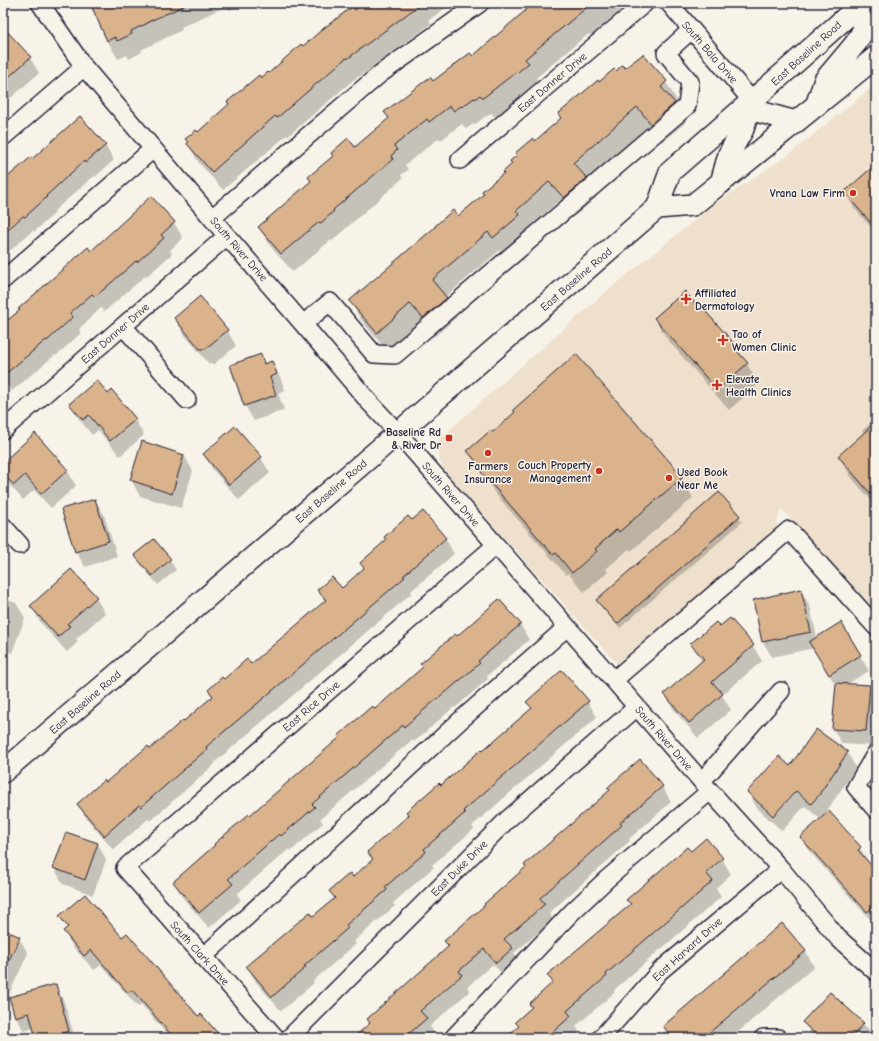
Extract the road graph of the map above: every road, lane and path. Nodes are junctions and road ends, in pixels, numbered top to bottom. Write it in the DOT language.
graph roads {
  1 [pos="40,3"];
  2 [pos="480,3"];
  3 [pos="645,3"];
  4 [pos="668,3"];
  5 [pos="857,5"];
  6 [pos="691,30"];
  7 [pos="876,57"];
  8 [pos="876,66"];
  9 [pos="84,67"];
  10 [pos="847,80"];
  11 [pos="752,101"];
  12 [pos="816,106"];
  13 [pos="796,122"];
  14 [pos="3,137"];
  15 [pos="154,149"];
  16 [pos="460,160"];
  17 [pos="721,183"];
  18 [pos="657,208"];
  19 [pos="212,218"];
  20 [pos="227,236"];
  21 [pos="3,280"];
  22 [pos="303,324"];
  23 [pos="123,326"];
  24 [pos="187,400"];
  25 [pos="3,430"];
  26 [pos="398,433"];
  27 [pos="3,526"];
  28 [pos="20,545"];
  29 [pos="496,545"];
  30 [pos="876,626"];
  31 [pos="568,627"];
  32 [pos="614,680"];
  33 [pos="781,691"];
  34 [pos="637,707"];
  35 [pos="876,753"];
  36 [pos="3,772"];
  37 [pos="706,786"];
  38 [pos="876,810"];
  39 [pos="125,868"];
  40 [pos="781,869"];
  41 [pos="204,957"];
  42 [pos="876,972"];
  43 [pos="276,1038"];
  44 [pos="289,1038"];
  45 [pos="453,1038"];
  46 [pos="602,1038"];
  47 [pos="763,1038"];
  48 [pos="778,1038"];
  1 -- 9 [label="street, South River Drive"];
  2 -- 19 [label="street"];
  3 -- 16 [label="street, East Donner Drive"];
  4 -- 6 [label="street, South Bala Drive"];
  5 -- 11 [label="main road, East Baseline Road"];
  5 -- 12 [label="main road"];
  6 -- 11 [label="street, South Bala Drive"];
  6 -- 22 [label="street"];
  7 -- 10 [label="main road"];
  8 -- 10 [label="main road"];
  9 -- 14 [label="street"];
  9 -- 15 [label="street, South River Drive"];
  10 -- 12 [label="main road"];
  11 -- 13 [label="main road"];
  11 -- 17 [label="main road"];
  11 -- 18 [label="main road, East Baseline Road"];
  12 -- 13 [label="main road"];
  13 -- 17 [label="main road"];
  15 -- 19 [label="street, South River Drive"];
  15 -- 21 [label="street"];
  17 -- 18 [label="main road"];
  18 -- 26 [label="main road, East Baseline Road"];
  19 -- 20 [label="street, South River Drive"];
  20 -- 22 [label="street, South River Drive"];
  20 -- 23 [label="street, East Donner Drive"];
  22 -- 26 [label="street, South River Drive"];
  23 -- 24 [label="street"];
  23 -- 25 [label="street, East Donner Drive"];
  26 -- 29 [label="street, South River Drive"];
  26 -- 36 [label="main road, East Baseline Road"];
  27 -- 28 [label="street"];
  29 -- 31 [label="street, South River Drive"];
  29 -- 39 [label="street, East Rice Drive"];
  30 -- 32 [label="street"];
  31 -- 32 [label="street, South River Drive"];
  31 -- 41 [label="street"];
  32 -- 34 [label="street, South River Drive"];
  33 -- 37 [label="street"];
  34 -- 37 [label="street, South River Drive"];
  34 -- 44 [label="street, East Duke Drive"];
  35 -- 38 [label="street"];
  37 -- 40 [label="street, South River Drive"];
  37 -- 45 [label="street"];
  39 -- 41 [label="street, South Clark Drive"];
  40 -- 42 [label="street, South River Drive"];
  40 -- 46 [label="street, East Harvard Drive"];
  41 -- 43 [label="street, South Clark Drive"];
  47 -- 48 [label="street"];
}
